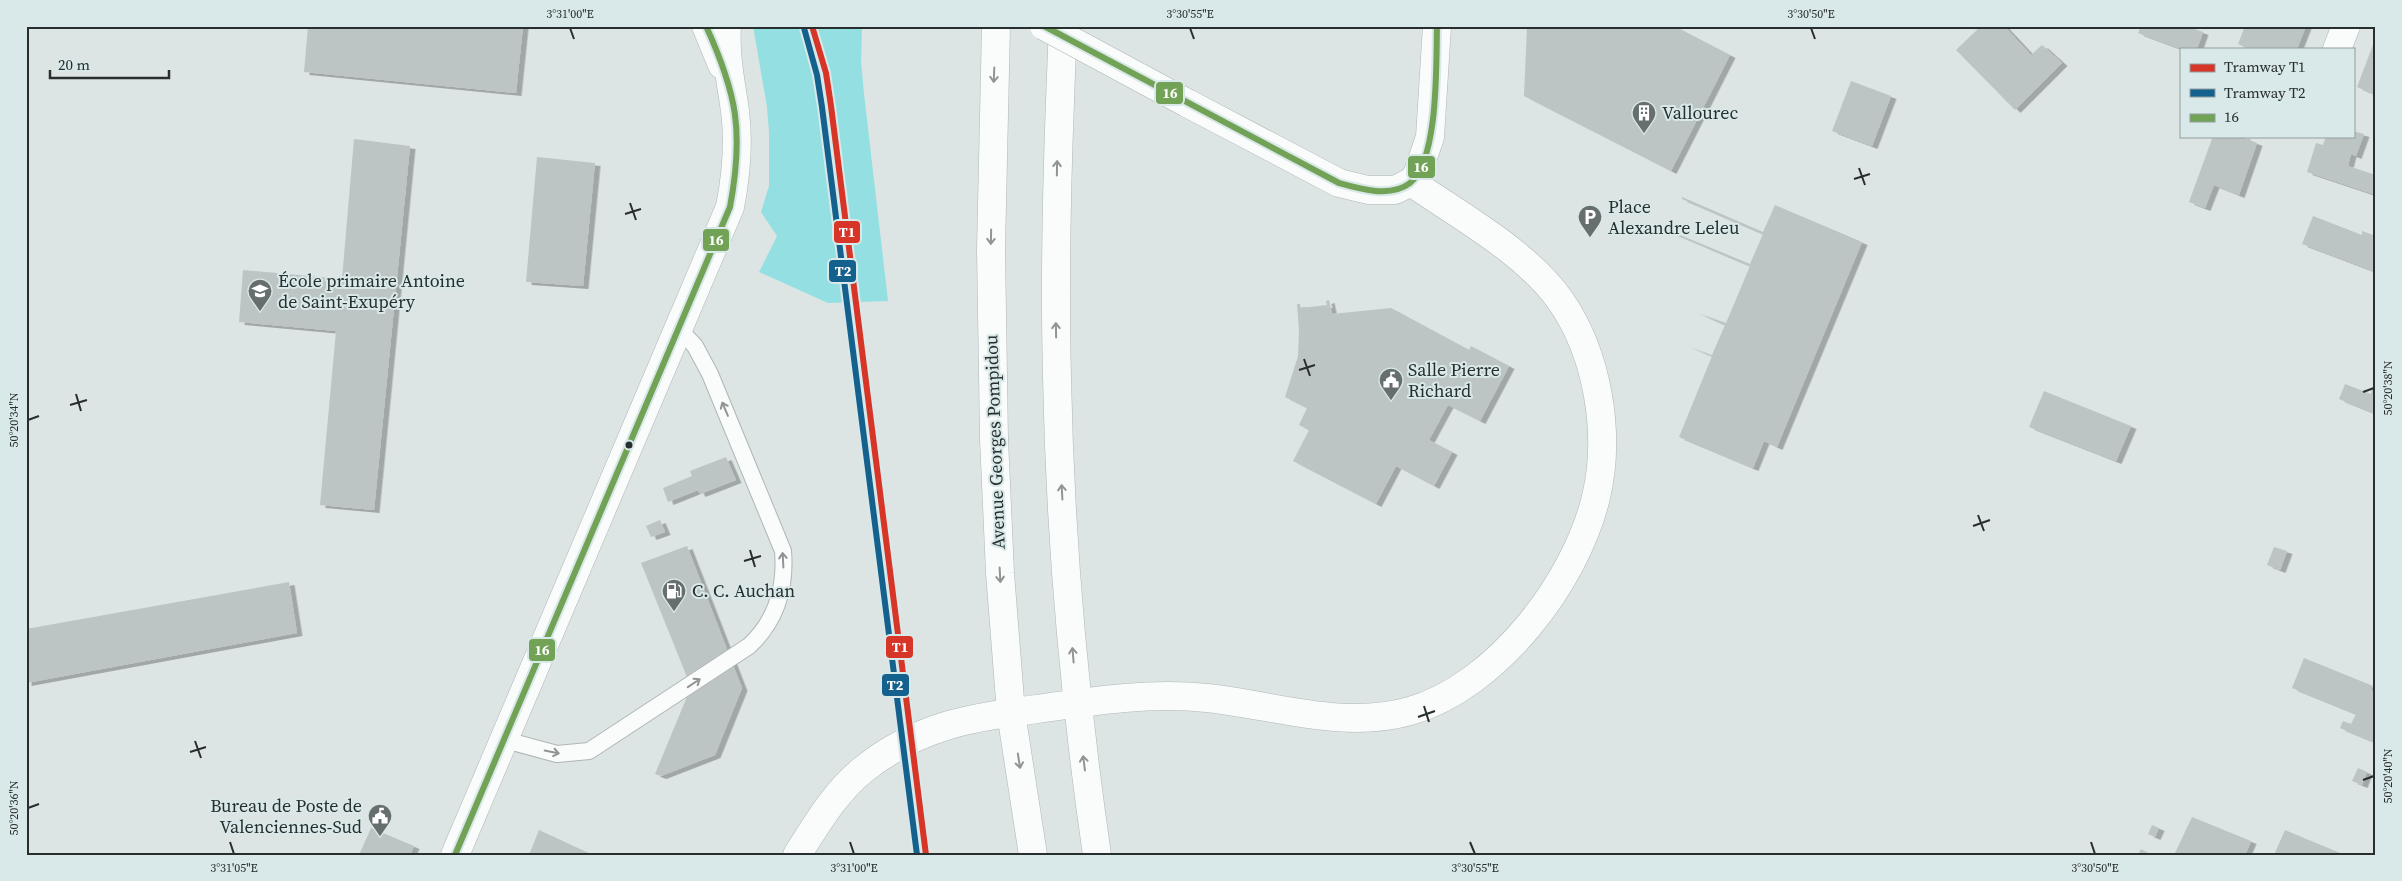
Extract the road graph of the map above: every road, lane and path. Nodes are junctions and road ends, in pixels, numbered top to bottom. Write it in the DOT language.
graph roads {
  1 [pos="706,26"];
  2 [pos="728,26"];
  3 [pos="996,26"];
  4 [pos="1044,26"];
  5 [pos="1063,26"];
  6 [pos="1437,26"];
  7 [pos="2346,26"];
  8 [pos="2337,48"];
  9 [pos="731,87"];
  10 [pos="1411,182"];
  11 [pos="679,329"];
  12 [pos="1077,703"];
  13 [pos="1011,713"];
  14 [pos="505,740"];
  15 [pos="822,816"];
  16 [pos="455,855"];
  17 [pos="798,855"];
  18 [pos="816,855"];
  19 [pos="1033,855"];
  20 [pos="1097,855"];
  1 -- 9 [label="street"];
  2 -- 9 [label="street"];
  3 -- 13 [label="street, Avenue Georges Pompidou, one-way"];
  4 -- 10 [label="street, bridge"];
  12 -- 5 [label="street, one-way"];
  6 -- 10 [label="street"];
  7 -- 8 [label="street"];
  9 -- 11 [label="street"];
  10 -- 12 [label="street"];
  11 -- 14 [label="street"];
  14 -- 11 [label="lane, one-way"];
  12 -- 13 [label="street"];
  20 -- 12 [label="street, one-way"];
  13 -- 15 [label="street"];
  13 -- 19 [label="street, Avenue Georges Pompidou, one-way"];
  14 -- 16 [label="street"];
  15 -- 17 [label="street"];
  15 -- 18 [label="street"];
}
